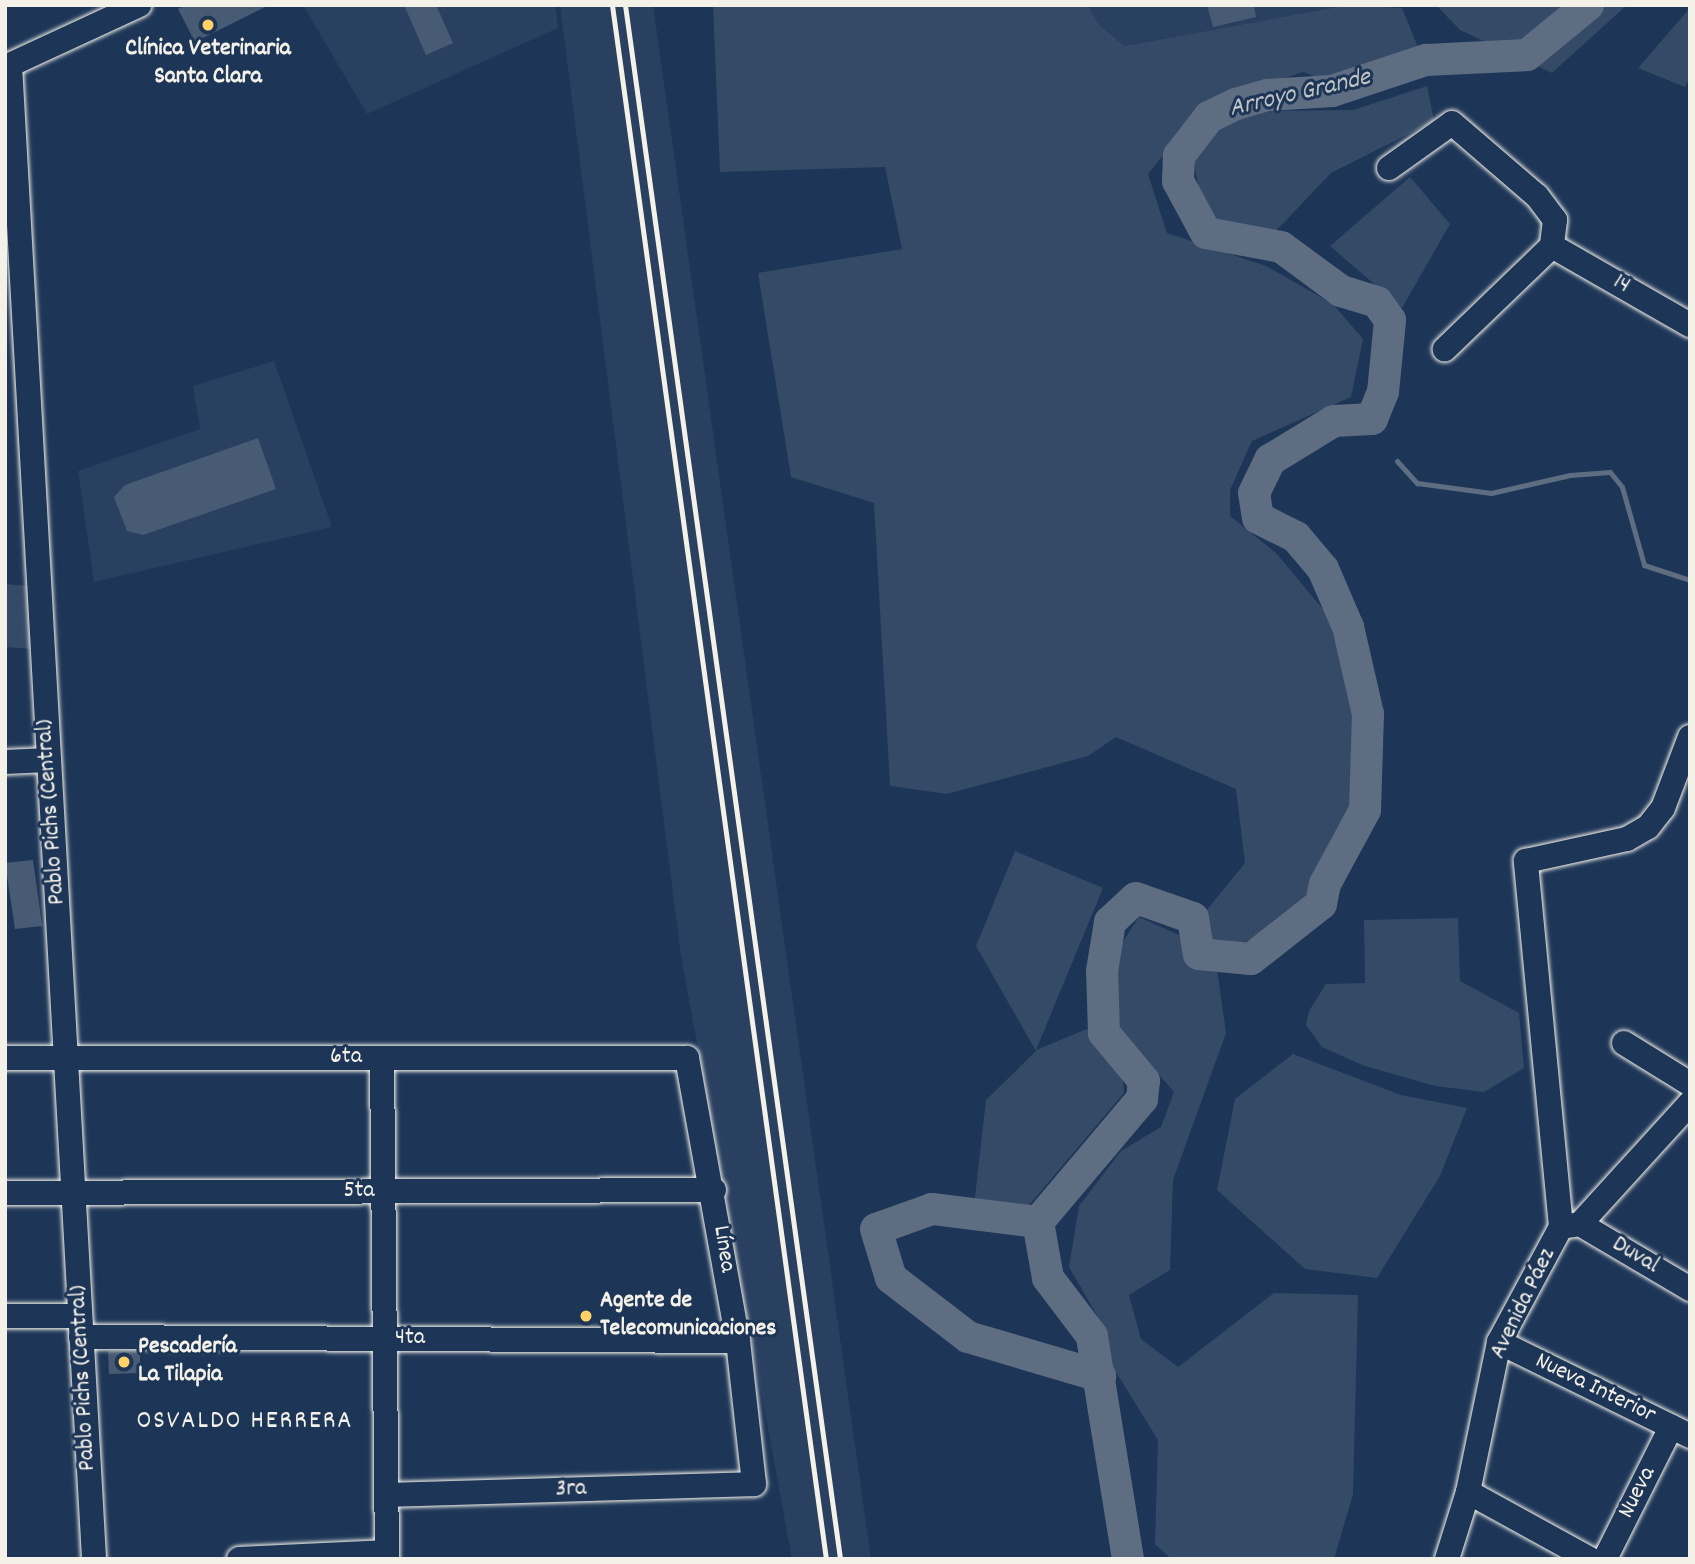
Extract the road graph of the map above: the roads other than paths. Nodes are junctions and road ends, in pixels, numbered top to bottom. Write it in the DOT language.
graph roads {
  1 [pos="139,5"];
  2 [pos="8,66"];
  3 [pos="1389,168"];
  4 [pos="1552,246"];
  5 [pos="1690,325"];
  6 [pos="1445,349"];
  7 [pos="1690,737"];
  8 [pos="48,760"];
  9 [pos="5,762"];
  10 [pos="1624,1043"];
  11 [pos="5,1058"];
  12 [pos="66,1058"];
  13 [pos="382,1058"];
  14 [pos="687,1058"];
  15 [pos="1690,1084"];
  16 [pos="1690,1103"];
  17 [pos="714,1190"];
  18 [pos="384,1192"];
  19 [pos="5,1194"];
  20 [pos="76,1194"];
  21 [pos="1571,1226"];
  22 [pos="1690,1289"];
  23 [pos="5,1316"];
  24 [pos="80,1327"];
  25 [pos="388,1339"];
  26 [pos="738,1341"];
  27 [pos="1499,1342"];
  28 [pos="1680,1431"];
  29 [pos="754,1484"];
  30 [pos="1468,1492"];
  31 [pos="389,1495"];
  32 [pos="387,1556"];
  33 [pos="94,1559"];
  34 [pos="239,1559"];
  35 [pos="1447,1559"];
  36 [pos="1590,1559"];
  37 [pos="1605,1559"];
  1 -- 2 [label="street"];
  2 -- 8 [label="street, Pablo Pichs (Central)"];
  3 -- 4 [label="street"];
  4 -- 5 [label="street, 14"];
  4 -- 6 [label="street"];
  7 -- 21 [label="street"];
  8 -- 9 [label="street"];
  8 -- 12 [label="street, Pablo Pichs (Central)"];
  10 -- 15 [label="street"];
  11 -- 12 [label="street, 6ta"];
  12 -- 13 [label="street, 6ta"];
  12 -- 20 [label="street, Pablo Pichs (Central)"];
  13 -- 14 [label="street, 6ta"];
  13 -- 18 [label="street"];
  14 -- 17 [label="street, Línea"];
  16 -- 21 [label="street, Avenida Páez"];
  17 -- 18 [label="street, 5ta"];
  17 -- 26 [label="street, Línea"];
  18 -- 20 [label="street, 5ta"];
  18 -- 25 [label="street"];
  19 -- 20 [label="street, 5ta"];
  20 -- 24 [label="street, Pablo Pichs (Central)"];
  21 -- 22 [label="street, Duval"];
  21 -- 27 [label="street, Avenida Páez"];
  23 -- 24 [label="street, 4ta"];
  24 -- 25 [label="street, 4ta"];
  24 -- 33 [label="street, Pablo Pichs (Central)"];
  25 -- 26 [label="street, 4ta"];
  25 -- 31 [label="street"];
  26 -- 29 [label="street, Línea"];
  27 -- 28 [label="street, Nueva Interior"];
  27 -- 30 [label="street, Avenida Páez"];
  28 -- 37 [label="street, Nueva"];
  29 -- 31 [label="street, 3ra"];
  30 -- 35 [label="street, Avenida Páez"];
  30 -- 36 [label="street"];
  31 -- 32 [label="street"];
  32 -- 34 [label="street"];
}
